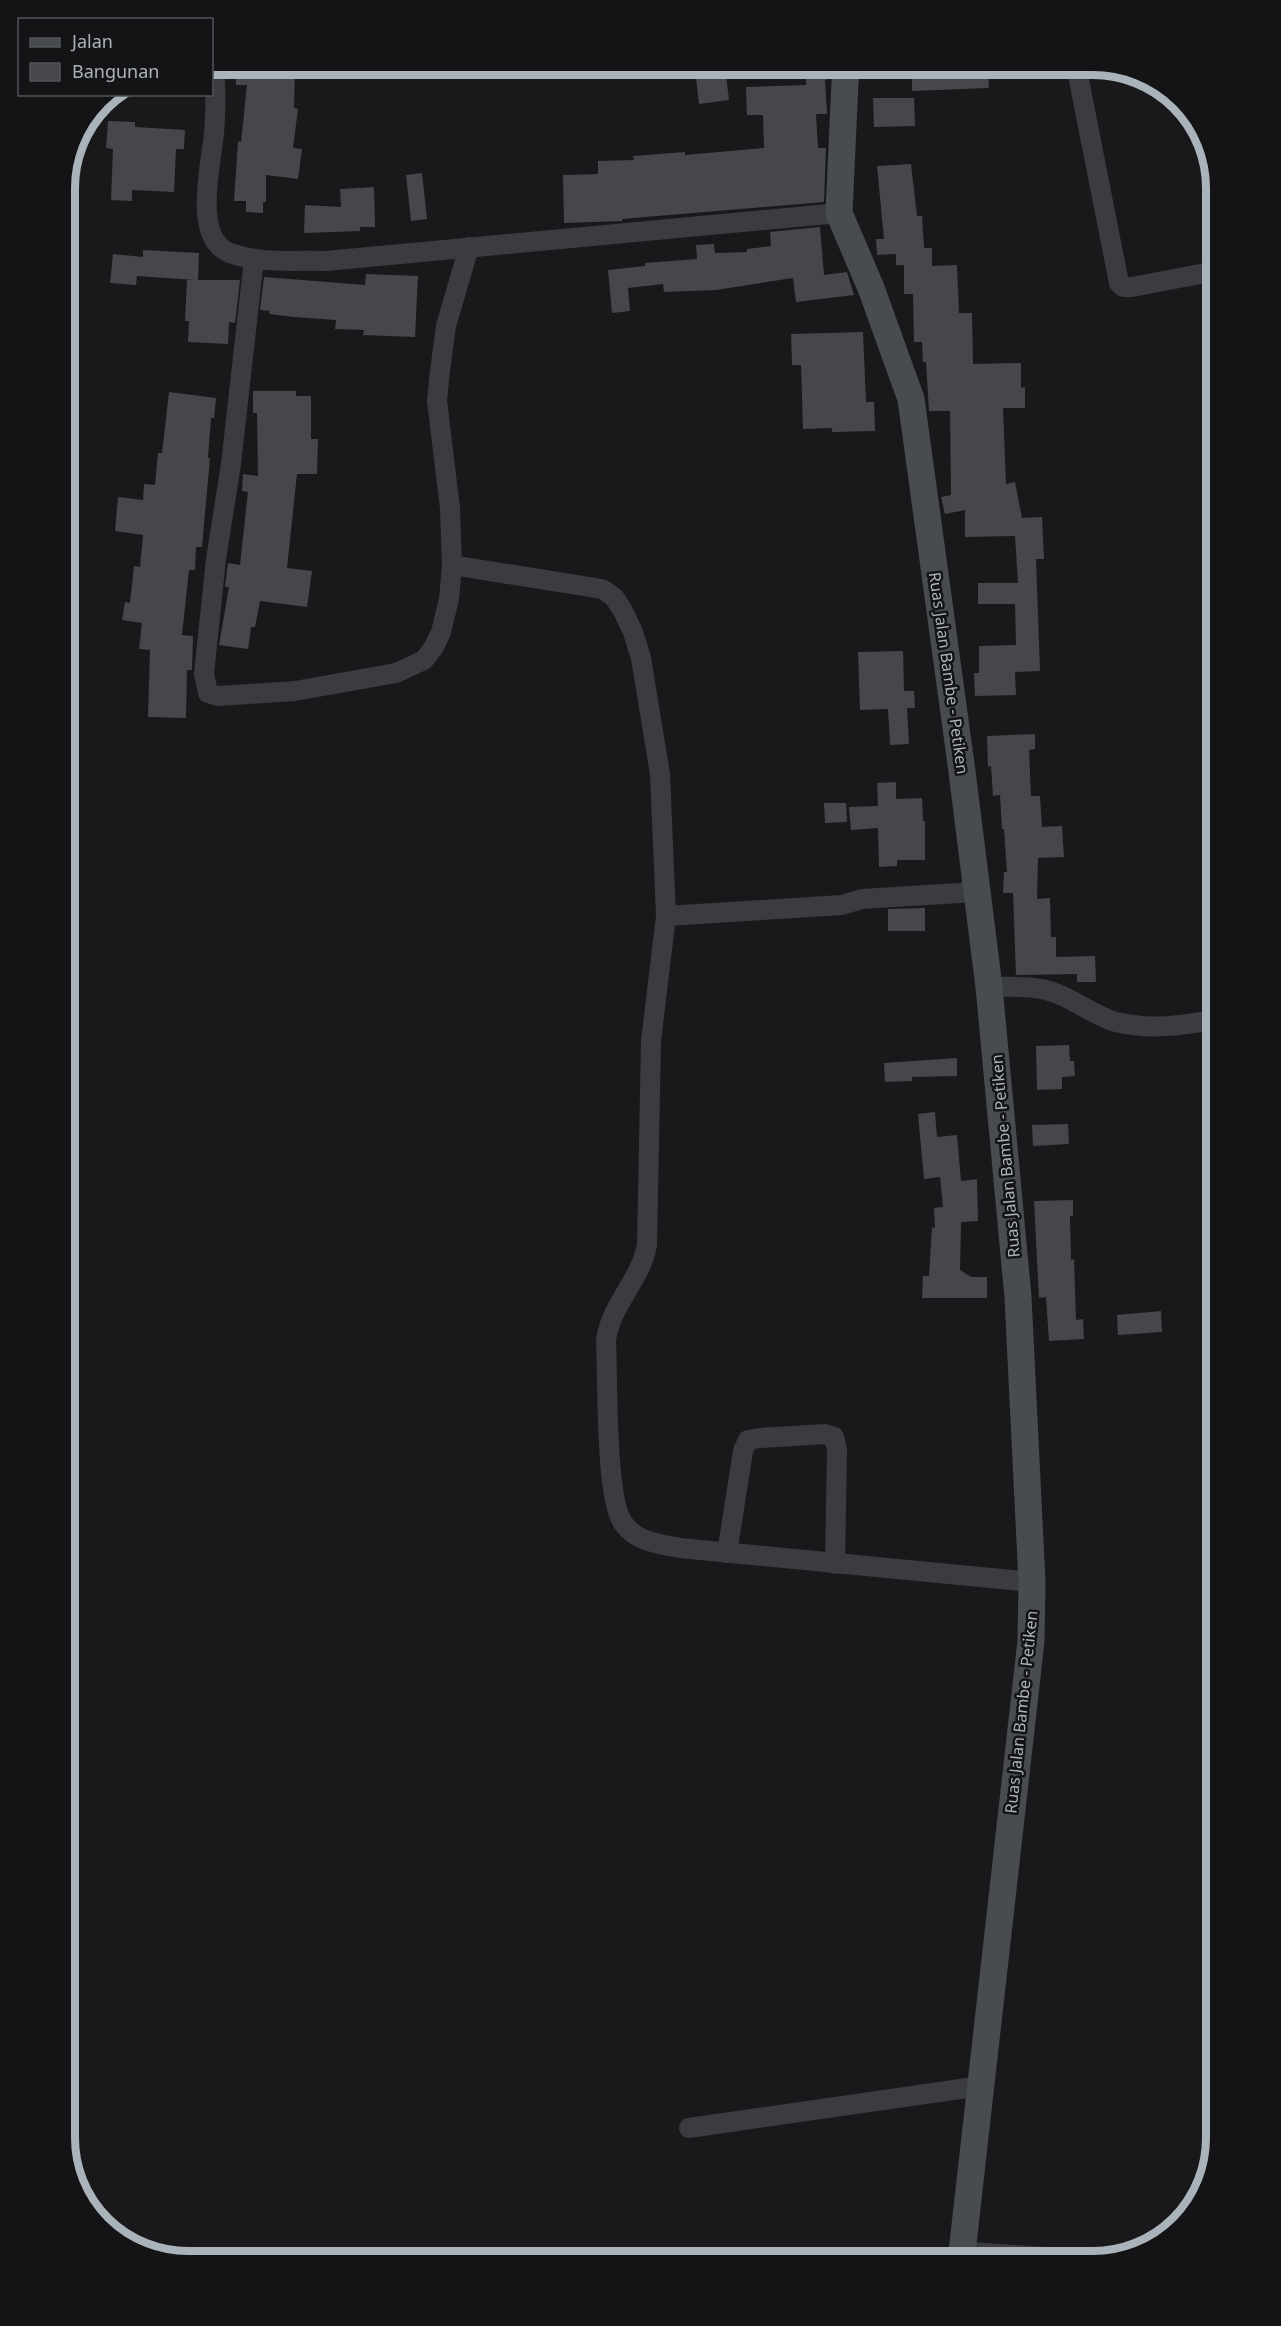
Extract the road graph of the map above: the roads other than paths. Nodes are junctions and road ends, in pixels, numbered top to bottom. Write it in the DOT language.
graph roads {
  1 [pos="215,75"];
  2 [pos="846,75"];
  3 [pos="1078,75"];
  4 [pos="839,213"];
  5 [pos="469,247"];
  6 [pos="254,260"];
  7 [pos="1206,273"];
  8 [pos="452,565"];
  9 [pos="976,892"];
  10 [pos="666,916"];
  11 [pos="989,987"];
  12 [pos="1206,1021"];
  13 [pos="727,1553"];
  14 [pos="835,1564"];
  15 [pos="1032,1582"];
  16 [pos="981,2086"];
  17 [pos="689,2128"];
  18 [pos="962,2251"];
  1 -- 6 [label="street"];
  2 -- 4 [label="main road, Ruas Jalan Bambe - Petiken"];
  3 -- 7 [label="street"];
  4 -- 5 [label="street"];
  4 -- 9 [label="main road, Ruas Jalan Bambe - Petiken"];
  5 -- 6 [label="street"];
  5 -- 8 [label="street"];
  6 -- 8 [label="street"];
  8 -- 10 [label="street"];
  9 -- 10 [label="street"];
  9 -- 11 [label="main road, Ruas Jalan Bambe - Petiken"];
  10 -- 13 [label="street"];
  11 -- 12 [label="street"];
  11 -- 15 [label="main road, Ruas Jalan Bambe - Petiken"];
  13 -- 14 [label="street"];
  13 -- 14 [label="street"];
  14 -- 15 [label="street"];
  15 -- 16 [label="main road, Ruas Jalan Bambe - Petiken"];
  16 -- 17 [label="street"];
  16 -- 18 [label="main road, Ruas Jalan Bambe - Petiken"];
}
